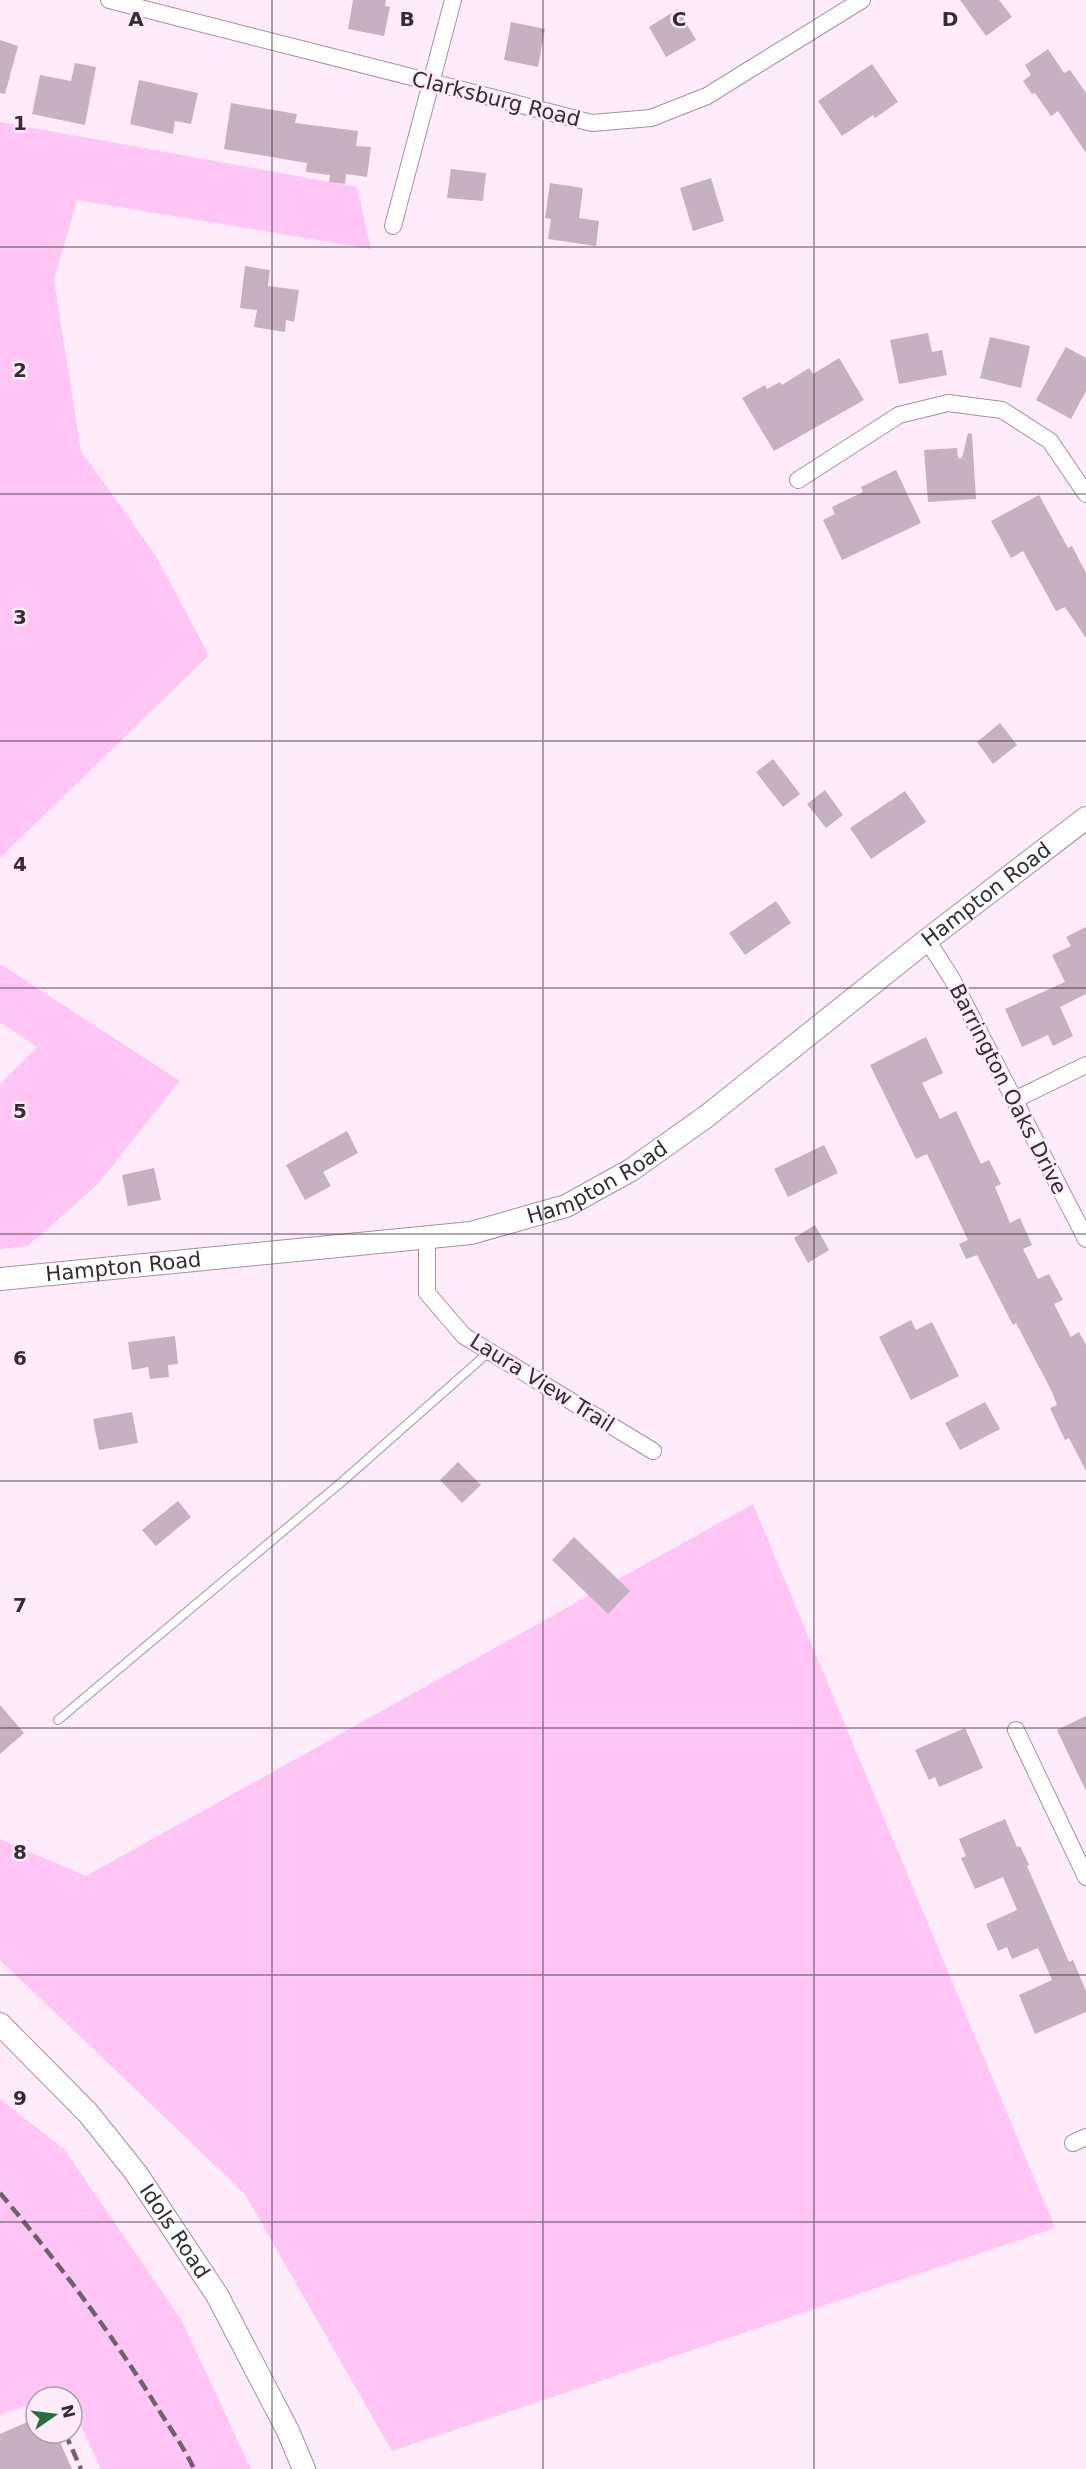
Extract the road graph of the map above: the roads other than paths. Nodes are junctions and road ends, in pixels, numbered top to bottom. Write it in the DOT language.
graph roads {
  1 [pos="109,0"];
  2 [pos="453,0"];
  3 [pos="862,0"];
  4 [pos="431,82"];
  5 [pos="393,226"];
  6 [pos="798,480"];
  7 [pos="1086,494"];
  8 [pos="1086,818"];
  9 [pos="927,940"];
  10 [pos="1086,1065"];
  11 [pos="1014,1100"];
  12 [pos="428,1238"];
  13 [pos="1086,1239"];
  14 [pos="0,1279"];
  15 [pos="489,1352"];
  16 [pos="653,1451"];
  17 [pos="58,1720"];
  18 [pos="1016,1730"];
  19 [pos="1086,1877"];
  20 [pos="0,2024"];
  21 [pos="304,2469"];
  1 -- 4 [label="street, Clarksburg Road"];
  2 -- 4 [label="street"];
  3 -- 4 [label="street, Clarksburg Road"];
  4 -- 5 [label="street"];
  6 -- 7 [label="street"];
  8 -- 9 [label="main road, Hampton Road"];
  9 -- 11 [label="street, Barrington Oaks Drive"];
  9 -- 12 [label="main road, Hampton Road"];
  10 -- 11 [label="street"];
  11 -- 13 [label="street, Barrington Oaks Drive"];
  12 -- 14 [label="main road, Hampton Road"];
  12 -- 15 [label="street, Laura View Trail"];
  15 -- 16 [label="street, Laura View Trail"];
  15 -- 17 [label="lane"];
  18 -- 19 [label="street"];
  20 -- 21 [label="main road, Idols Road"];
}
